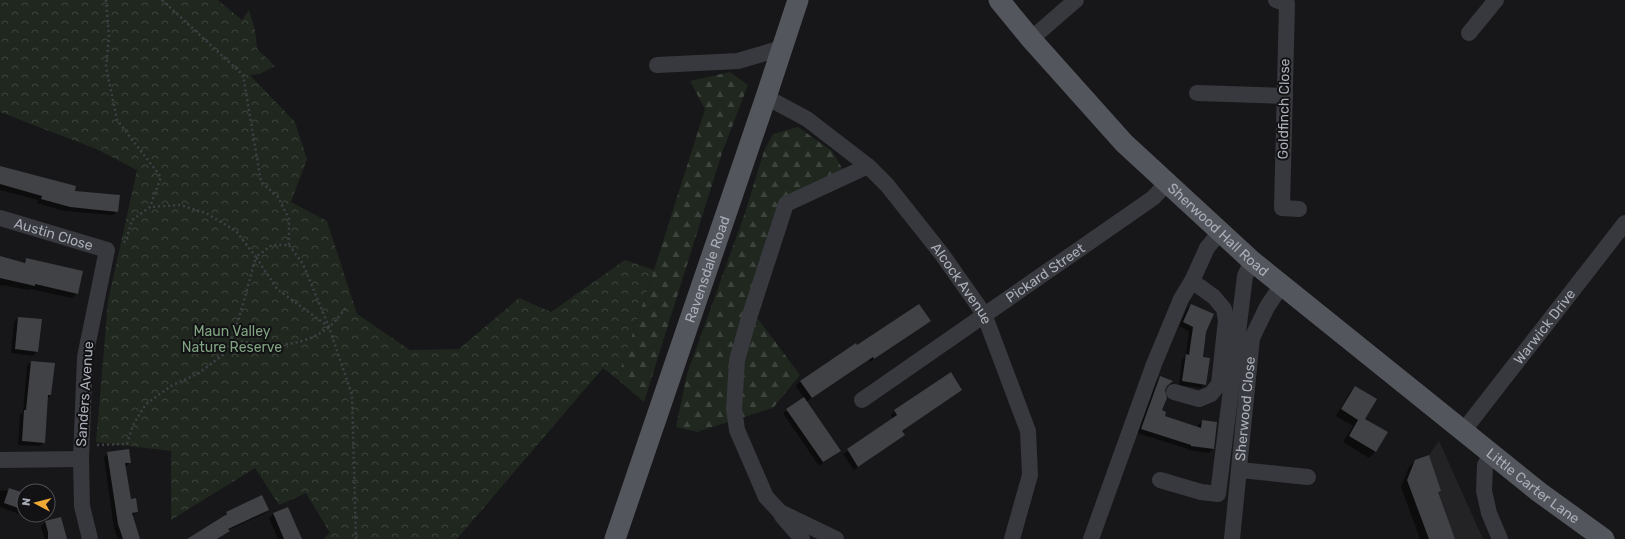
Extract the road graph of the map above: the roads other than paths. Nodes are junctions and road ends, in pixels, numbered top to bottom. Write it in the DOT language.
graph roads {
  1 [pos="798,0"];
  2 [pos="999,0"];
  3 [pos="1076,0"];
  4 [pos="1276,0"];
  5 [pos="1496,0"];
  6 [pos="1469,33"];
  7 [pos="1031,39"];
  8 [pos="782,48"];
  9 [pos="657,65"];
  10 [pos="1197,93"];
  11 [pos="1285,96"];
  12 [pos="766,97"];
  13 [pos="868,166"];
  14 [pos="1166,184"];
  15 [pos="1298,209"];
  16 [pos="0,218"];
  17 [pos="1625,223"];
  18 [pos="1220,232"];
  19 [pos="107,250"];
  20 [pos="1252,261"];
  21 [pos="1192,281"];
  22 [pos="1281,286"];
  23 [pos="984,314"];
  24 [pos="1174,392"];
  25 [pos="862,400"];
  26 [pos="1464,430"];
  27 [pos="81,452"];
  28 [pos="1492,454"];
  29 [pos="0,460"];
  30 [pos="1240,470"];
  31 [pos="1308,477"];
  32 [pos="1160,480"];
  33 [pos="780,512"];
  34 [pos="90,539"];
  35 [pos="615,539"];
  36 [pos="802,539"];
  37 [pos="836,539"];
  38 [pos="1012,539"];
  39 [pos="1091,539"];
  40 [pos="1232,539"];
  41 [pos="1500,539"];
  42 [pos="1604,539"];
  1 -- 8 [label="main road, Ravensdale Road"];
  2 -- 7 [label="main road, Sherwood Hall Road"];
  3 -- 7 [label="street"];
  4 -- 11 [label="street, Goldfinch Close"];
  5 -- 6 [label="street"];
  7 -- 14 [label="main road, Sherwood Hall Road"];
  8 -- 9 [label="street"];
  8 -- 12 [label="main road, Ravensdale Road"];
  10 -- 11 [label="street"];
  11 -- 15 [label="street, Goldfinch Close"];
  12 -- 13 [label="street, Alcock Avenue"];
  12 -- 35 [label="main road, Ravensdale Road"];
  13 -- 23 [label="street, Alcock Avenue"];
  13 -- 33 [label="street"];
  14 -- 18 [label="main road, Sherwood Hall Road"];
  14 -- 23 [label="street, Pickard Street"];
  16 -- 19 [label="street, Austin Close"];
  17 -- 26 [label="street, Warwick Drive"];
  18 -- 20 [label="main road, Sherwood Hall Road"];
  18 -- 21 [label="street"];
  19 -- 27 [label="street, Sanders Avenue"];
  20 -- 22 [label="main road, Sherwood Hall Road"];
  20 -- 32 [label="street"];
  21 -- 24 [label="street"];
  21 -- 39 [label="street"];
  22 -- 26 [label="main road, Sherwood Hall Road"];
  22 -- 30 [label="street, Sherwood Close"];
  23 -- 25 [label="street, Pickard Street"];
  23 -- 38 [label="street, Alcock Avenue"];
  26 -- 28 [label="main road, Little Carter Lane"];
  27 -- 29 [label="street"];
  27 -- 34 [label="street, Sanders Avenue"];
  28 -- 41 [label="street"];
  28 -- 42 [label="main road, Little Carter Lane"];
  30 -- 31 [label="street"];
  30 -- 40 [label="street, Sherwood Close"];
  33 -- 36 [label="street"];
  33 -- 37 [label="street"];
}
